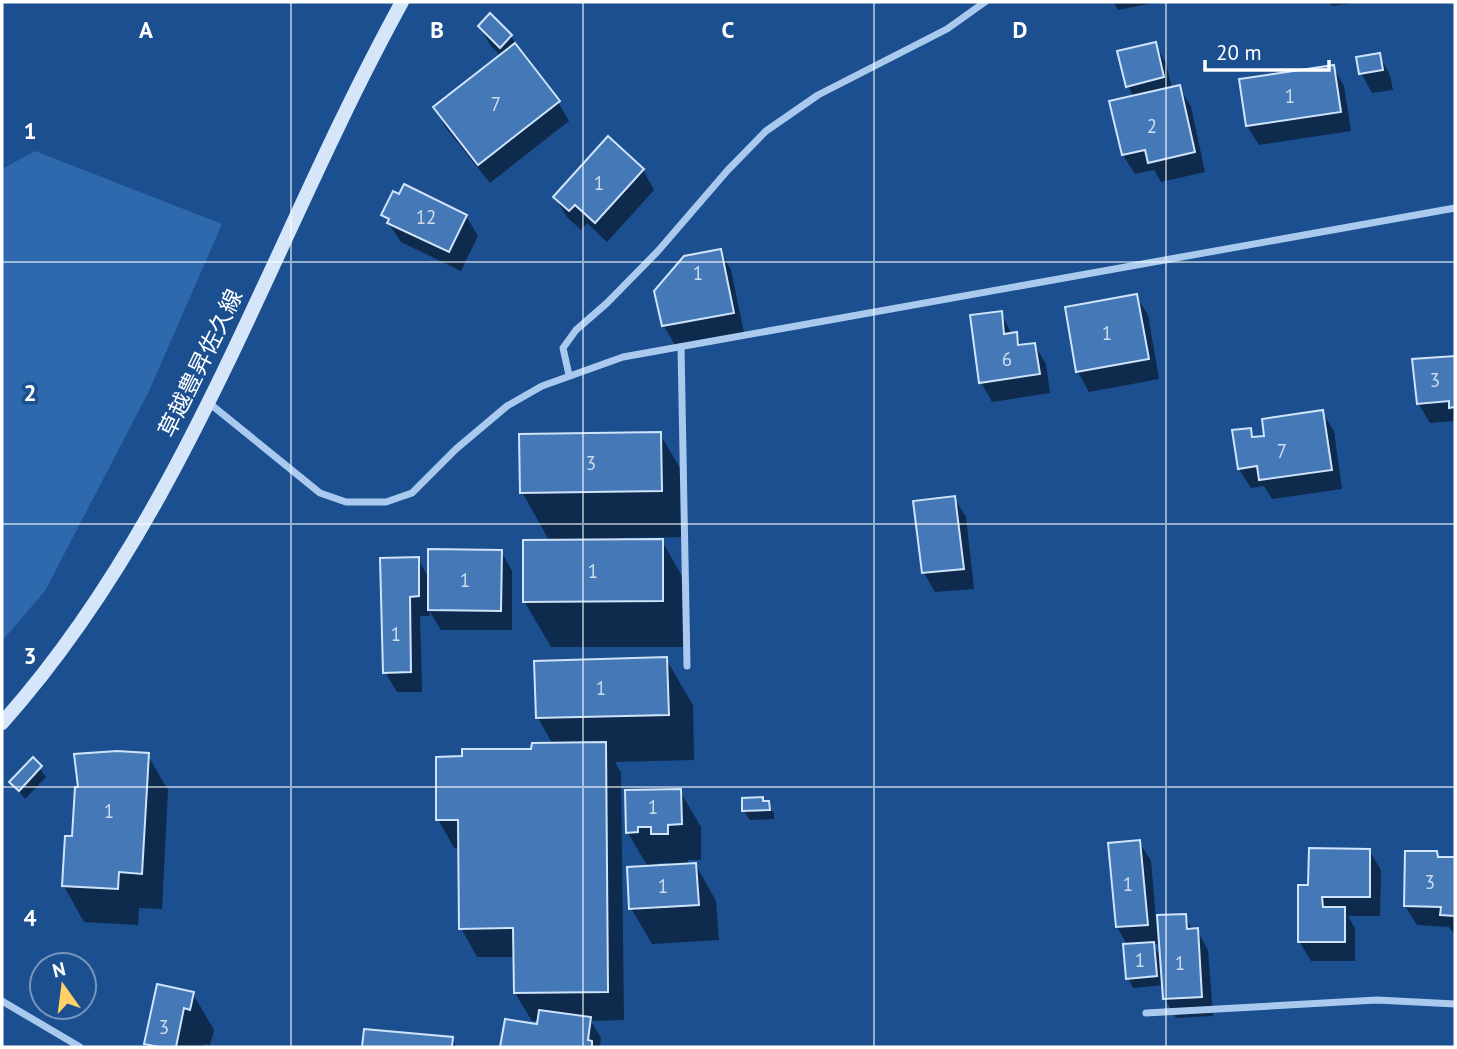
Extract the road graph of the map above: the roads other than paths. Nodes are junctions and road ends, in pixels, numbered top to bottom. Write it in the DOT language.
graph roads {
  1 [pos="402,2"];
  2 [pos="985,2"];
  3 [pos="1455,208"];
  4 [pos="681,347"];
  5 [pos="569,375"];
  6 [pos="209,402"];
  7 [pos="687,666"];
  8 [pos="2,723"];
  9 [pos="2,1001"];
  10 [pos="1455,1004"];
  11 [pos="1146,1013"];
  12 [pos="80,1047"];
  1 -- 6 [label="main road, 草越豊昇佐久線"];
  2 -- 5 [label="street"];
  3 -- 4 [label="street"];
  4 -- 5 [label="street"];
  4 -- 7 [label="street"];
  5 -- 6 [label="street"];
  6 -- 8 [label="main road, 草越豊昇佐久線"];
  9 -- 12 [label="street"];
  10 -- 11 [label="street"];
}
